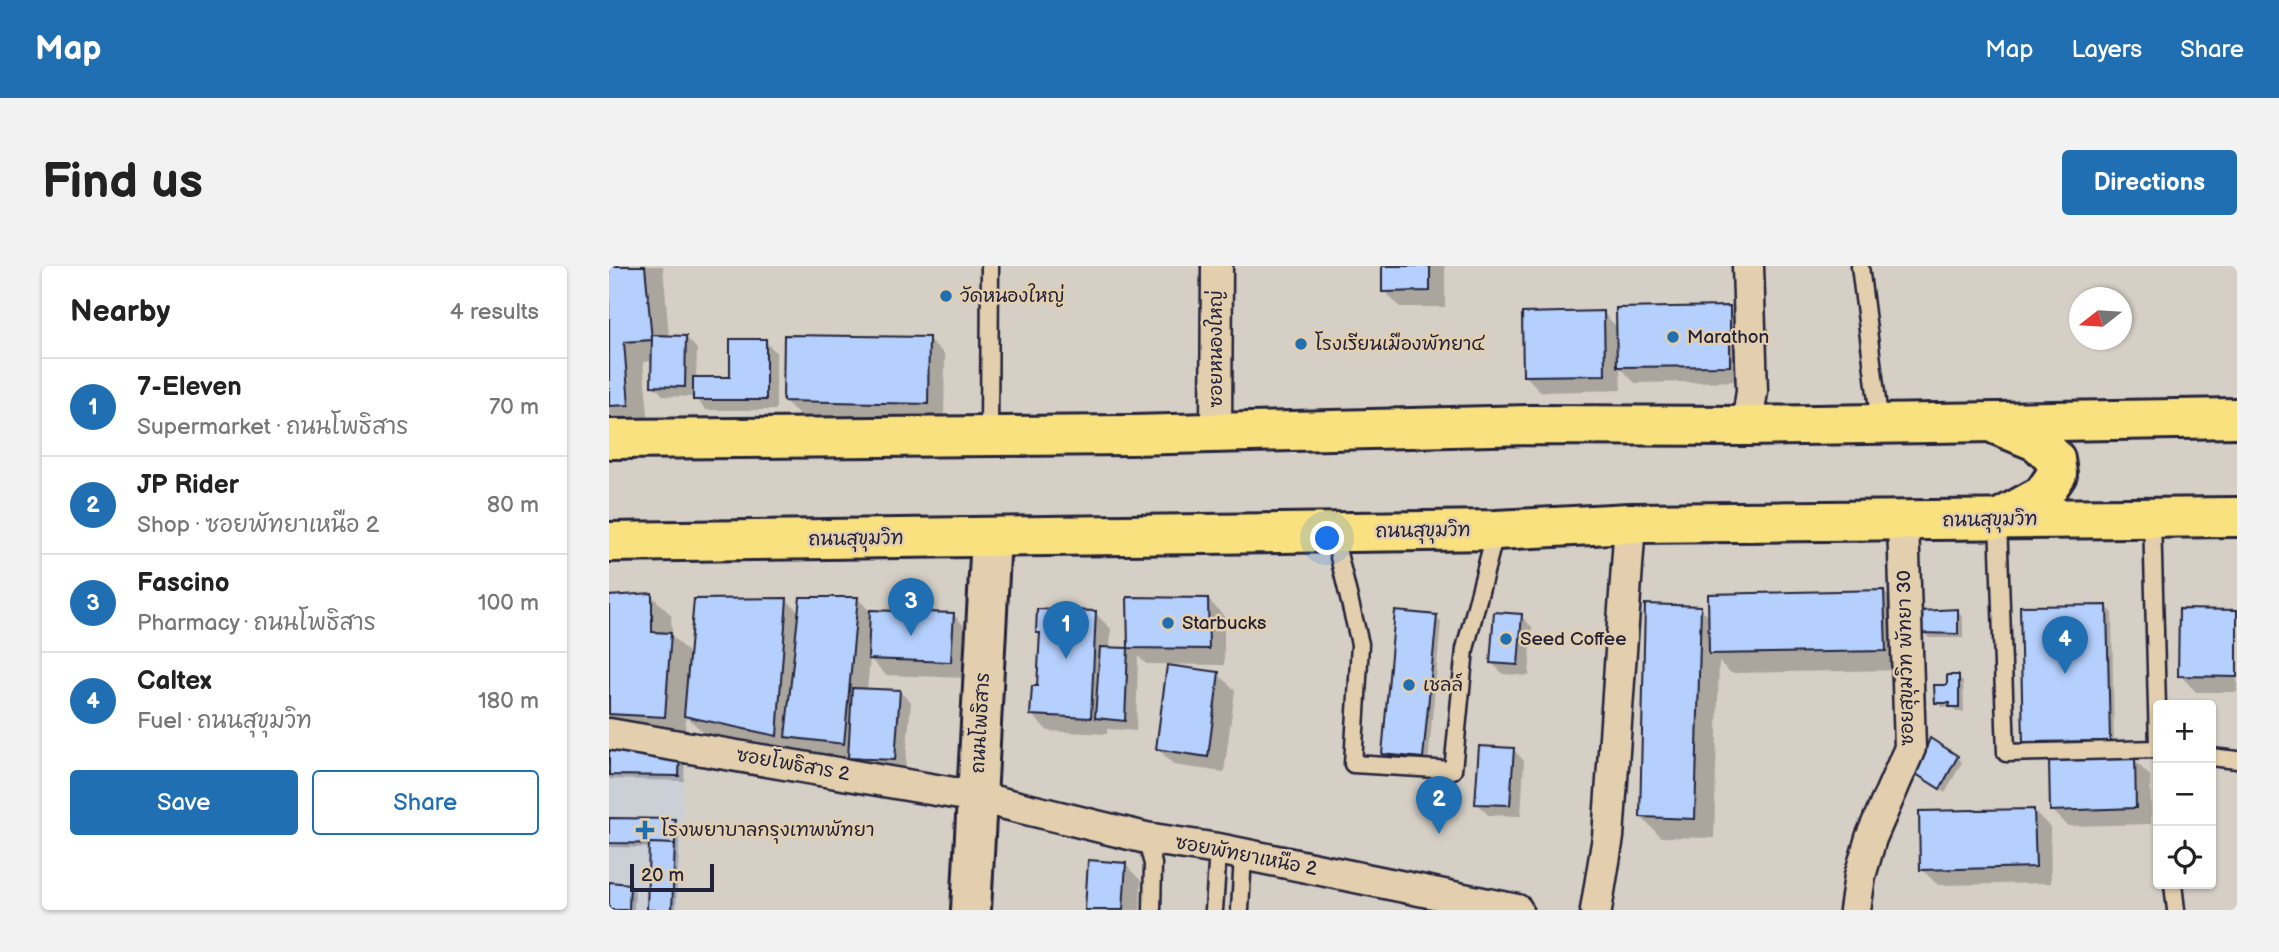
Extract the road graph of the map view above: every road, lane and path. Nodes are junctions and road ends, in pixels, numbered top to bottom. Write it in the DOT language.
graph roads {
  1 [pos="991,266"];
  2 [pos="1217,266"];
  3 [pos="1748,266"];
  4 [pos="1860,266"];
  5 [pos="2237,418"];
  6 [pos="1992,423"];
  7 [pos="1880,425"];
  8 [pos="1747,426"];
  9 [pos="1216,433"];
  10 [pos="989,436"];
  11 [pos="609,439"];
  12 [pos="2237,517"];
  13 [pos="2152,518"];
  14 [pos="1998,520"];
  15 [pos="1903,522"];
  16 [pos="1630,523"];
  17 [pos="1496,530"];
  18 [pos="1333,532"];
  19 [pos="991,537"];
  20 [pos="609,542"];
  21 [pos="2157,700"];
  22 [pos="609,734"];
  23 [pos="2153,747"];
  24 [pos="2216,758"];
  25 [pos="2237,760"];
  26 [pos="977,797"];
  27 [pos="1146,838"];
  28 [pos="1231,852"];
  29 [pos="2174,889"];
  30 [pos="971,910"];
  31 [pos="1152,910"];
  32 [pos="1214,910"];
  33 [pos="1240,910"];
  34 [pos="1515,910"];
  35 [pos="1595,910"];
  36 [pos="1855,910"];
  37 [pos="2176,910"];
  1 -- 10 [label="lane"];
  2 -- 9 [label="street, ซอยหนองใหญ่"];
  3 -- 8 [label="street"];
  4 -- 7 [label="lane"];
  5 -- 6 [label="highway"];
  6 -- 7 [label="highway"];
  6 -- 14 [label="highway"];
  7 -- 8 [label="highway"];
  8 -- 9 [label="highway"];
  9 -- 10 [label="highway"];
  10 -- 11 [label="highway"];
  12 -- 13 [label="highway, ถนนสุขุมวิท"];
  13 -- 14 [label="highway, ถนนสุขุมวิท"];
  13 -- 21 [label="lane"];
  14 -- 15 [label="highway, ถนนสุขุมวิท"];
  14 -- 23 [label="lane"];
  15 -- 16 [label="highway, ถนนสุขุมวิท"];
  15 -- 36 [label="street, ซอยสุขุมวิท พัทยา 30"];
  16 -- 17 [label="highway, ถนนสุขุมวิท"];
  16 -- 35 [label="street"];
  17 -- 18 [label="highway, ถนนสุขุมวิท"];
  17 -- 18 [label="lane"];
  18 -- 19 [label="highway, ถนนสุขุมวิท"];
  19 -- 20 [label="highway, ถนนสุขุมวิท"];
  19 -- 26 [label="street, ถนนโพธิสาร"];
  22 -- 26 [label="street, ซอยโพธิสาร 2"];
  24 -- 25 [label="lane"];
  26 -- 27 [label="street, ซอยพัทยาเหนือ 2"];
  26 -- 30 [label="street, ถนนโพธิสาร"];
  27 -- 28 [label="street, ซอยพัทยาเหนือ 2"];
  27 -- 31 [label="lane"];
  28 -- 32 [label="lane"];
  28 -- 33 [label="lane"];
  28 -- 34 [label="street, ซอยพัทยาเหนือ 2"];
  29 -- 37 [label="lane"];
}
